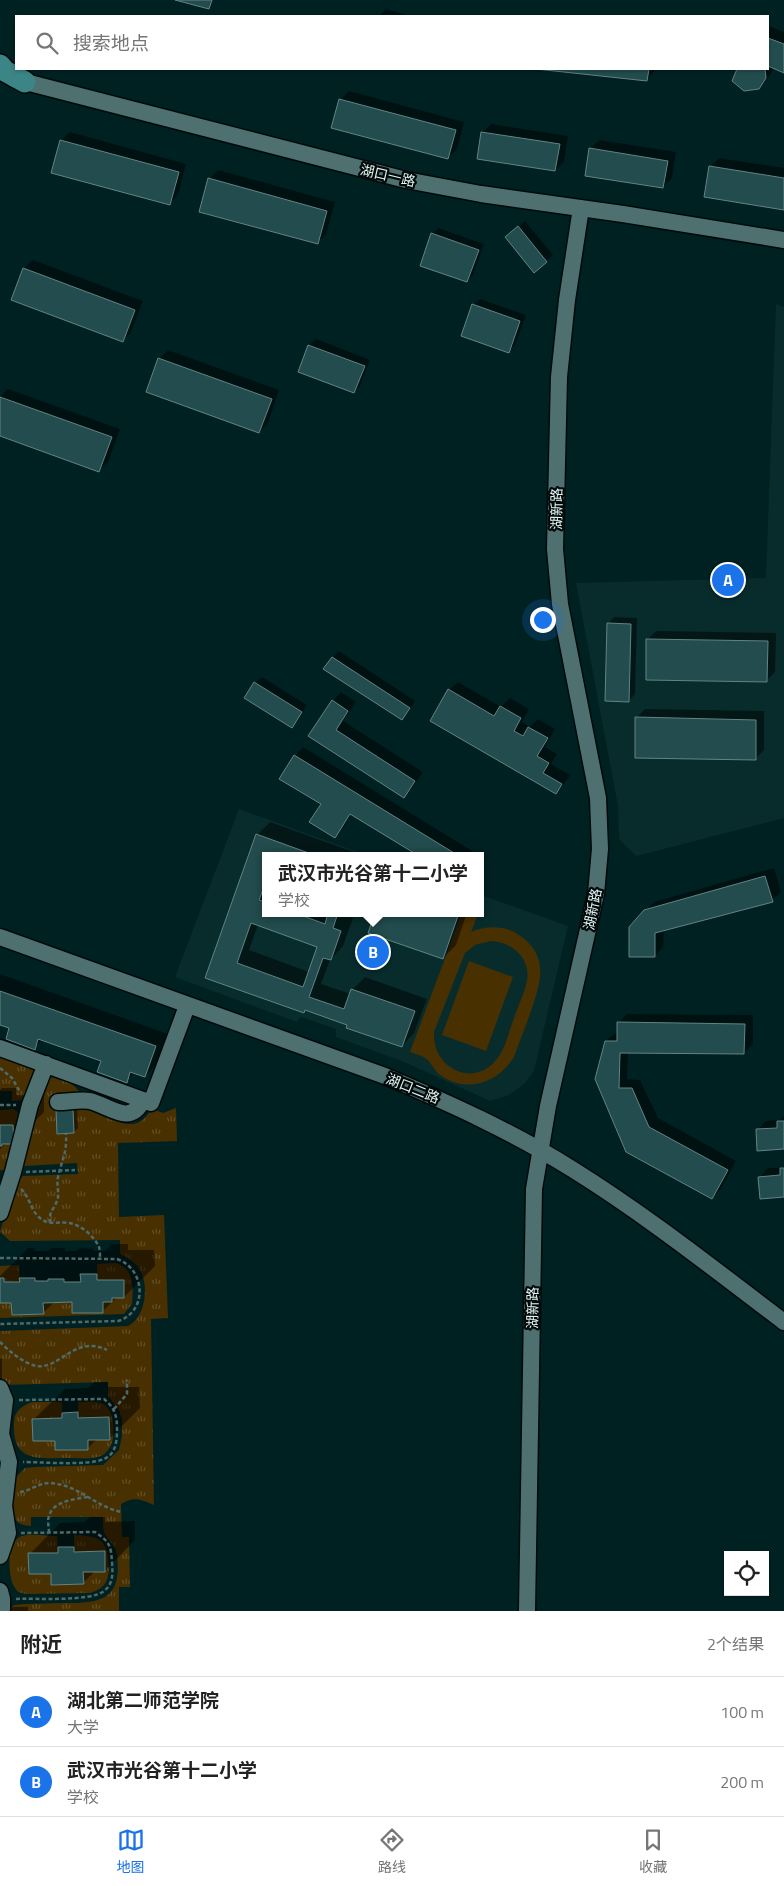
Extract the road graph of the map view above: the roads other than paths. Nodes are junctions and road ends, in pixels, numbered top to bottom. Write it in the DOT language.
graph roads {
  1 [pos="0,65"];
  2 [pos="0,75"];
  3 [pos="25,82"];
  4 [pos="0,85"];
  5 [pos="581,208"];
  6 [pos="784,240"];
  7 [pos="0,938"];
  8 [pos="187,1006"];
  9 [pos="0,1048"];
  10 [pos="46,1064"];
  11 [pos="143,1100"];
  12 [pos="58,1102"];
  13 [pos="540,1151"];
  14 [pos="0,1213"];
  15 [pos="784,1322"];
  16 [pos="2,1394"];
  17 [pos="0,1556"];
  18 [pos="527,1611"];
  1 -- 3 [label="main road"];
  2 -- 3 [label="street, 湖口一路"];
  3 -- 4 [label="main road"];
  3 -- 5 [label="street, 湖口一路"];
  5 -- 6 [label="street, 湖口一路"];
  5 -- 13 [label="street, 湖新路"];
  7 -- 8 [label="street, 湖口二路"];
  8 -- 11 [label="street"];
  8 -- 13 [label="street, 湖口二路"];
  9 -- 10 [label="street"];
  10 -- 11 [label="street"];
  10 -- 14 [label="street"];
  11 -- 12 [label="street"];
  13 -- 15 [label="street, 湖口二路"];
  13 -- 18 [label="street, 湖新路"];
  16 -- 17 [label="street"];
}
